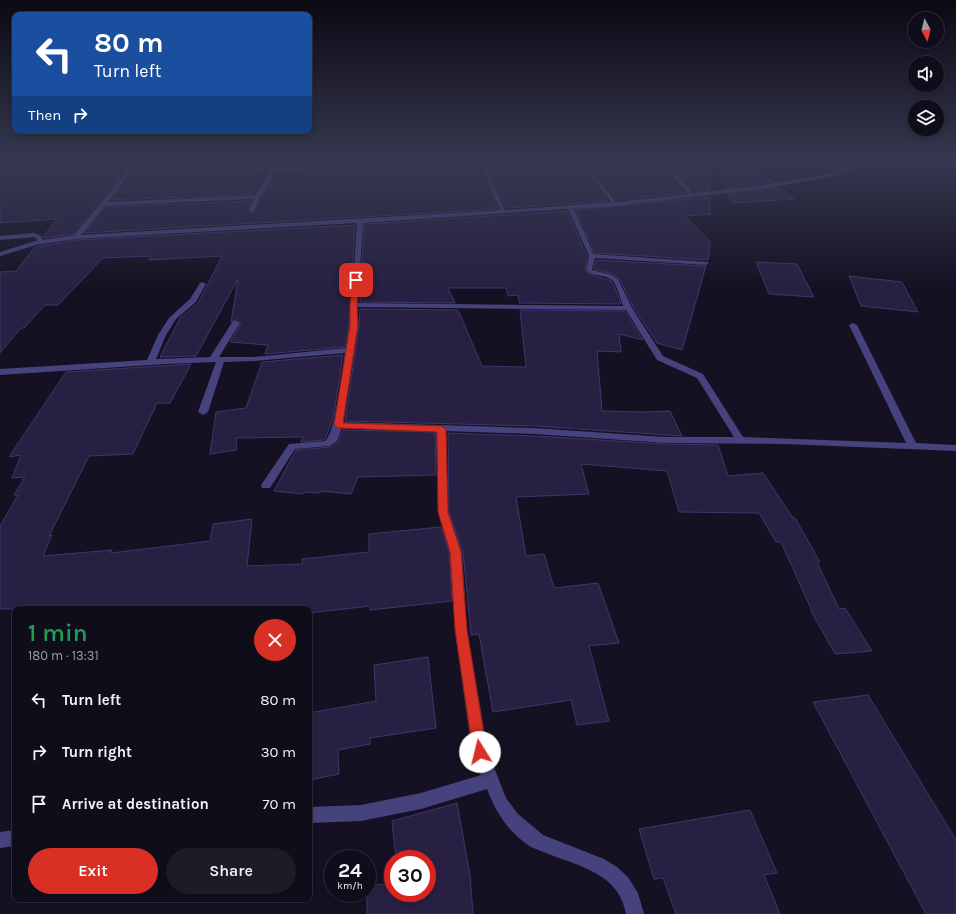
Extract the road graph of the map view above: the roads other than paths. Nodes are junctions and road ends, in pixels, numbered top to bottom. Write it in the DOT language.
graph roads {
  1 [pos="133,203"];
  2 [pos="254,203"];
  3 [pos="499,203"];
  4 [pos="625,203"];
  5 [pos="104,204"];
  6 [pos="615,204"];
  7 [pos="570,207"];
  8 [pos="252,210"];
  9 [pos="503,211"];
  10 [pos="360,221"];
  11 [pos="76,237"];
  12 [pos="0,238"];
  13 [pos="41,242"];
  14 [pos="0,254"];
  15 [pos="592,256"];
  16 [pos="706,263"];
  17 [pos="202,284"];
  18 [pos="354,305"];
  19 [pos="628,308"];
  20 [pos="236,323"];
  21 [pos="853,325"];
  22 [pos="350,350"];
  23 [pos="217,360"];
  24 [pos="150,363"];
  25 [pos="0,372"];
  26 [pos="203,412"];
  27 [pos="338,425"];
  28 [pos="441,429"];
  29 [pos="740,440"];
  30 [pos="912,445"];
  31 [pos="956,448"];
  32 [pos="266,485"];
  33 [pos="491,780"];
  34 [pos="312,815"];
  35 [pos="12,838"];
  36 [pos="0,840"];
  37 [pos="635,914"];
  1 -- 5 [label="street"];
  2 -- 8 [label="street"];
  3 -- 9 [label="street"];
  4 -- 6 [label="street"];
  5 -- 11 [label="street"];
  6 -- 7 [label="street"];
  7 -- 9 [label="street"];
  7 -- 15 [label="street"];
  9 -- 10 [label="street"];
  10 -- 11 [label="street"];
  10 -- 18 [label="street"];
  11 -- 13 [label="street"];
  12 -- 13 [label="street"];
  13 -- 14 [label="street"];
  15 -- 16 [label="street"];
  15 -- 19 [label="street"];
  17 -- 24 [label="street"];
  18 -- 19 [label="street"];
  18 -- 22 [label="street"];
  19 -- 29 [label="street"];
  20 -- 23 [label="street"];
  21 -- 30 [label="street"];
  22 -- 23 [label="street"];
  22 -- 27 [label="street"];
  23 -- 24 [label="street"];
  23 -- 26 [label="street"];
  24 -- 25 [label="street"];
  27 -- 28 [label="street"];
  27 -- 32 [label="street"];
  28 -- 29 [label="street"];
  28 -- 33 [label="street"];
  29 -- 30 [label="street"];
  30 -- 31 [label="street"];
  33 -- 34 [label="street"];
  33 -- 37 [label="street"];
  35 -- 36 [label="street"];
}
